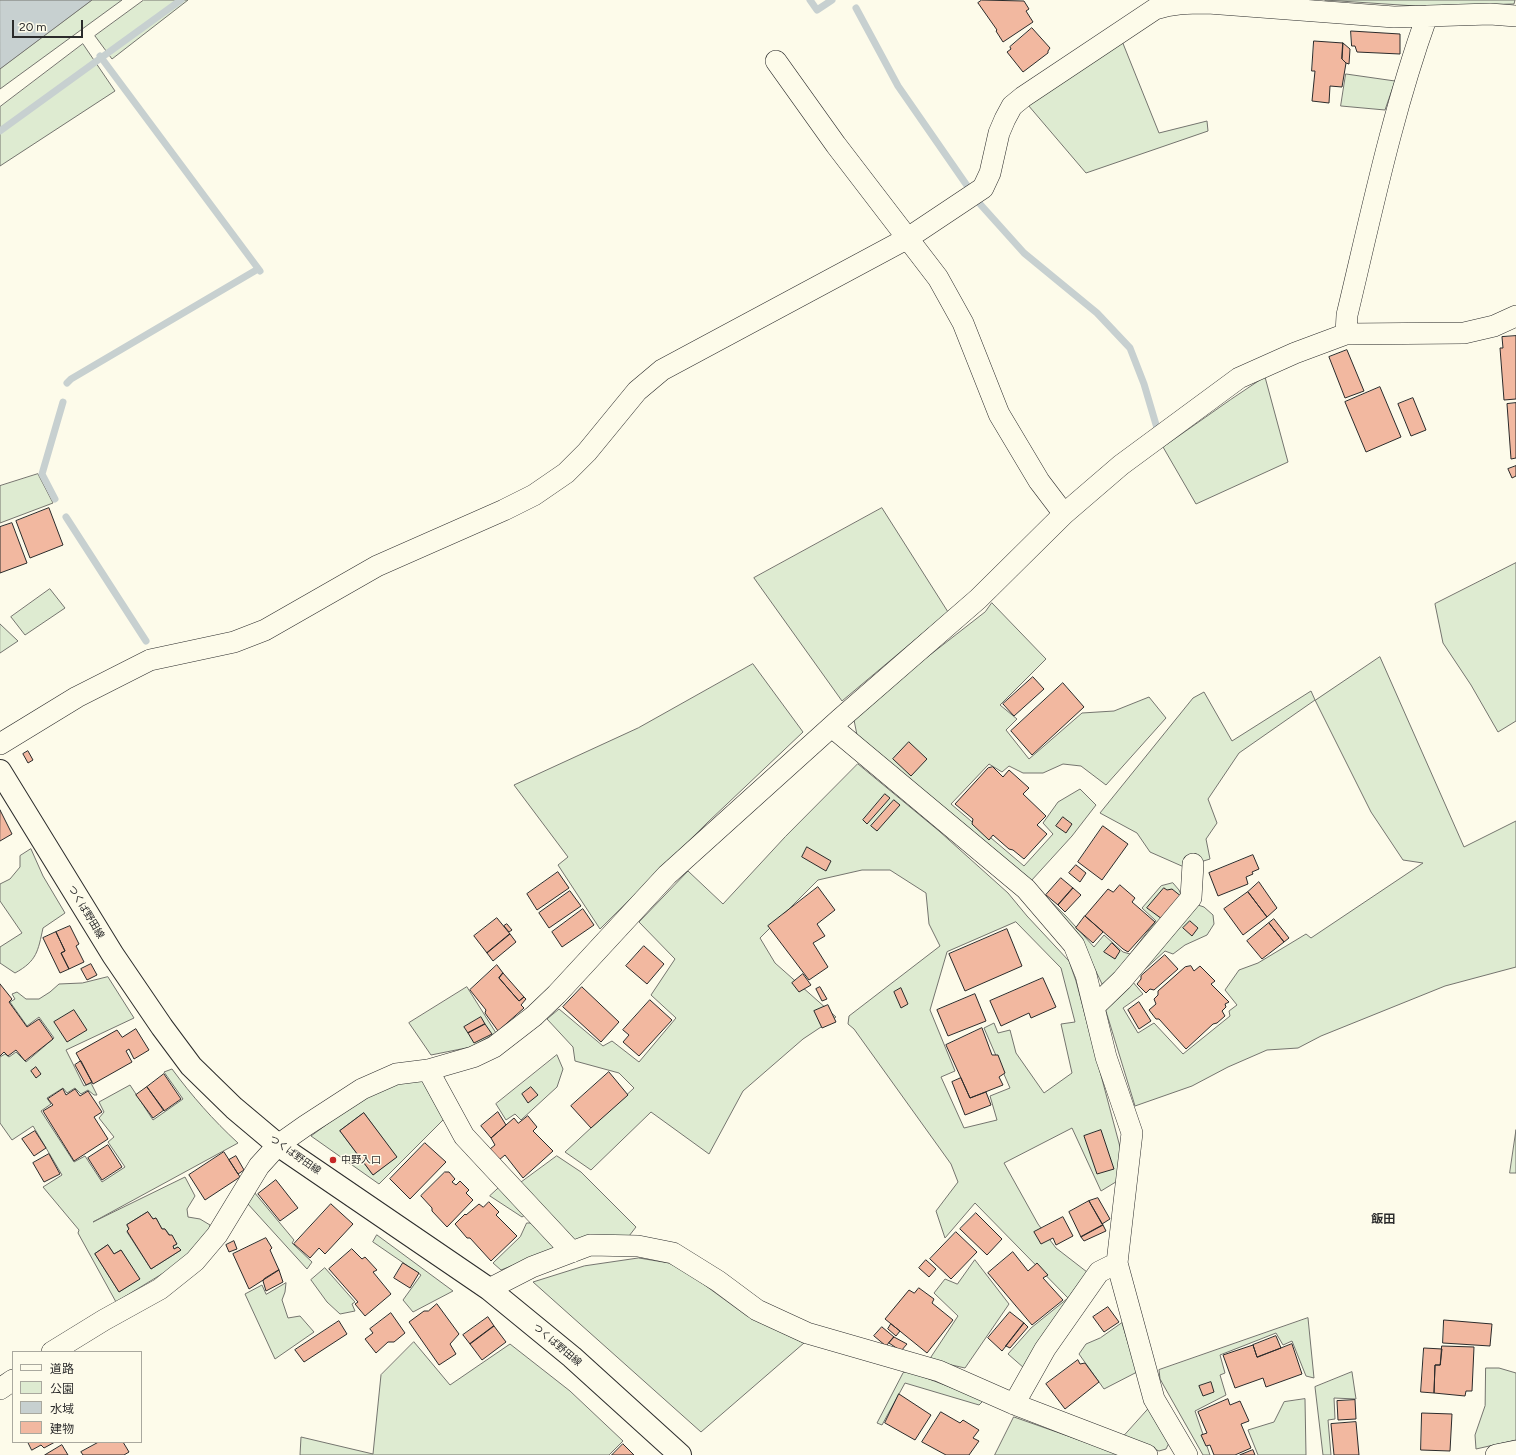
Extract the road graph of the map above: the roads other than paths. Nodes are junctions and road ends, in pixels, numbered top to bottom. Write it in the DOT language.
graph roads {
  1 [pos="1427,16"];
  2 [pos="1516,16"];
  3 [pos="776,60"];
  4 [pos="908,238"];
  5 [pos="1516,316"];
  6 [pos="1346,334"];
  7 [pos="1064,514"];
  8 [pos="832,726"];
  9 [pos="0,744"];
  10 [pos="0,771"];
  11 [pos="1193,864"];
  12 [pos="1094,1007"];
  13 [pos="428,1070"];
  14 [pos="278,1145"];
  15 [pos="572,1252"];
  16 [pos="1116,1263"];
  17 [pos="489,1289"];
  18 [pos="54,1351"];
  19 [pos="12,1381"];
  20 [pos="0,1389"];
  21 [pos="1014,1404"];
  22 [pos="1516,1451"];
  23 [pos="680,1455"];
  24 [pos="1147,1455"];
  25 [pos="1187,1455"];
  26 [pos="1496,1455"];
  1 -- 2 [label="street"];
  1 -- 4 [label="street"];
  1 -- 6 [label="street"];
  3 -- 4 [label="street"];
  4 -- 7 [label="street"];
  4 -- 9 [label="street"];
  5 -- 6 [label="street"];
  6 -- 7 [label="street"];
  7 -- 8 [label="street"];
  8 -- 12 [label="street"];
  8 -- 13 [label="street"];
  10 -- 14 [label="main road, つくば野田線"];
  11 -- 12 [label="street"];
  12 -- 16 [label="street"];
  13 -- 14 [label="street"];
  13 -- 15 [label="street"];
  14 -- 17 [label="main road, つくば野田線"];
  14 -- 18 [label="street"];
  15 -- 17 [label="street"];
  15 -- 21 [label="street"];
  16 -- 21 [label="street"];
  16 -- 25 [label="street"];
  17 -- 23 [label="main road, つくば野田線"];
  19 -- 20 [label="street"];
  21 -- 24 [label="street"];
  22 -- 26 [label="street"];
}
